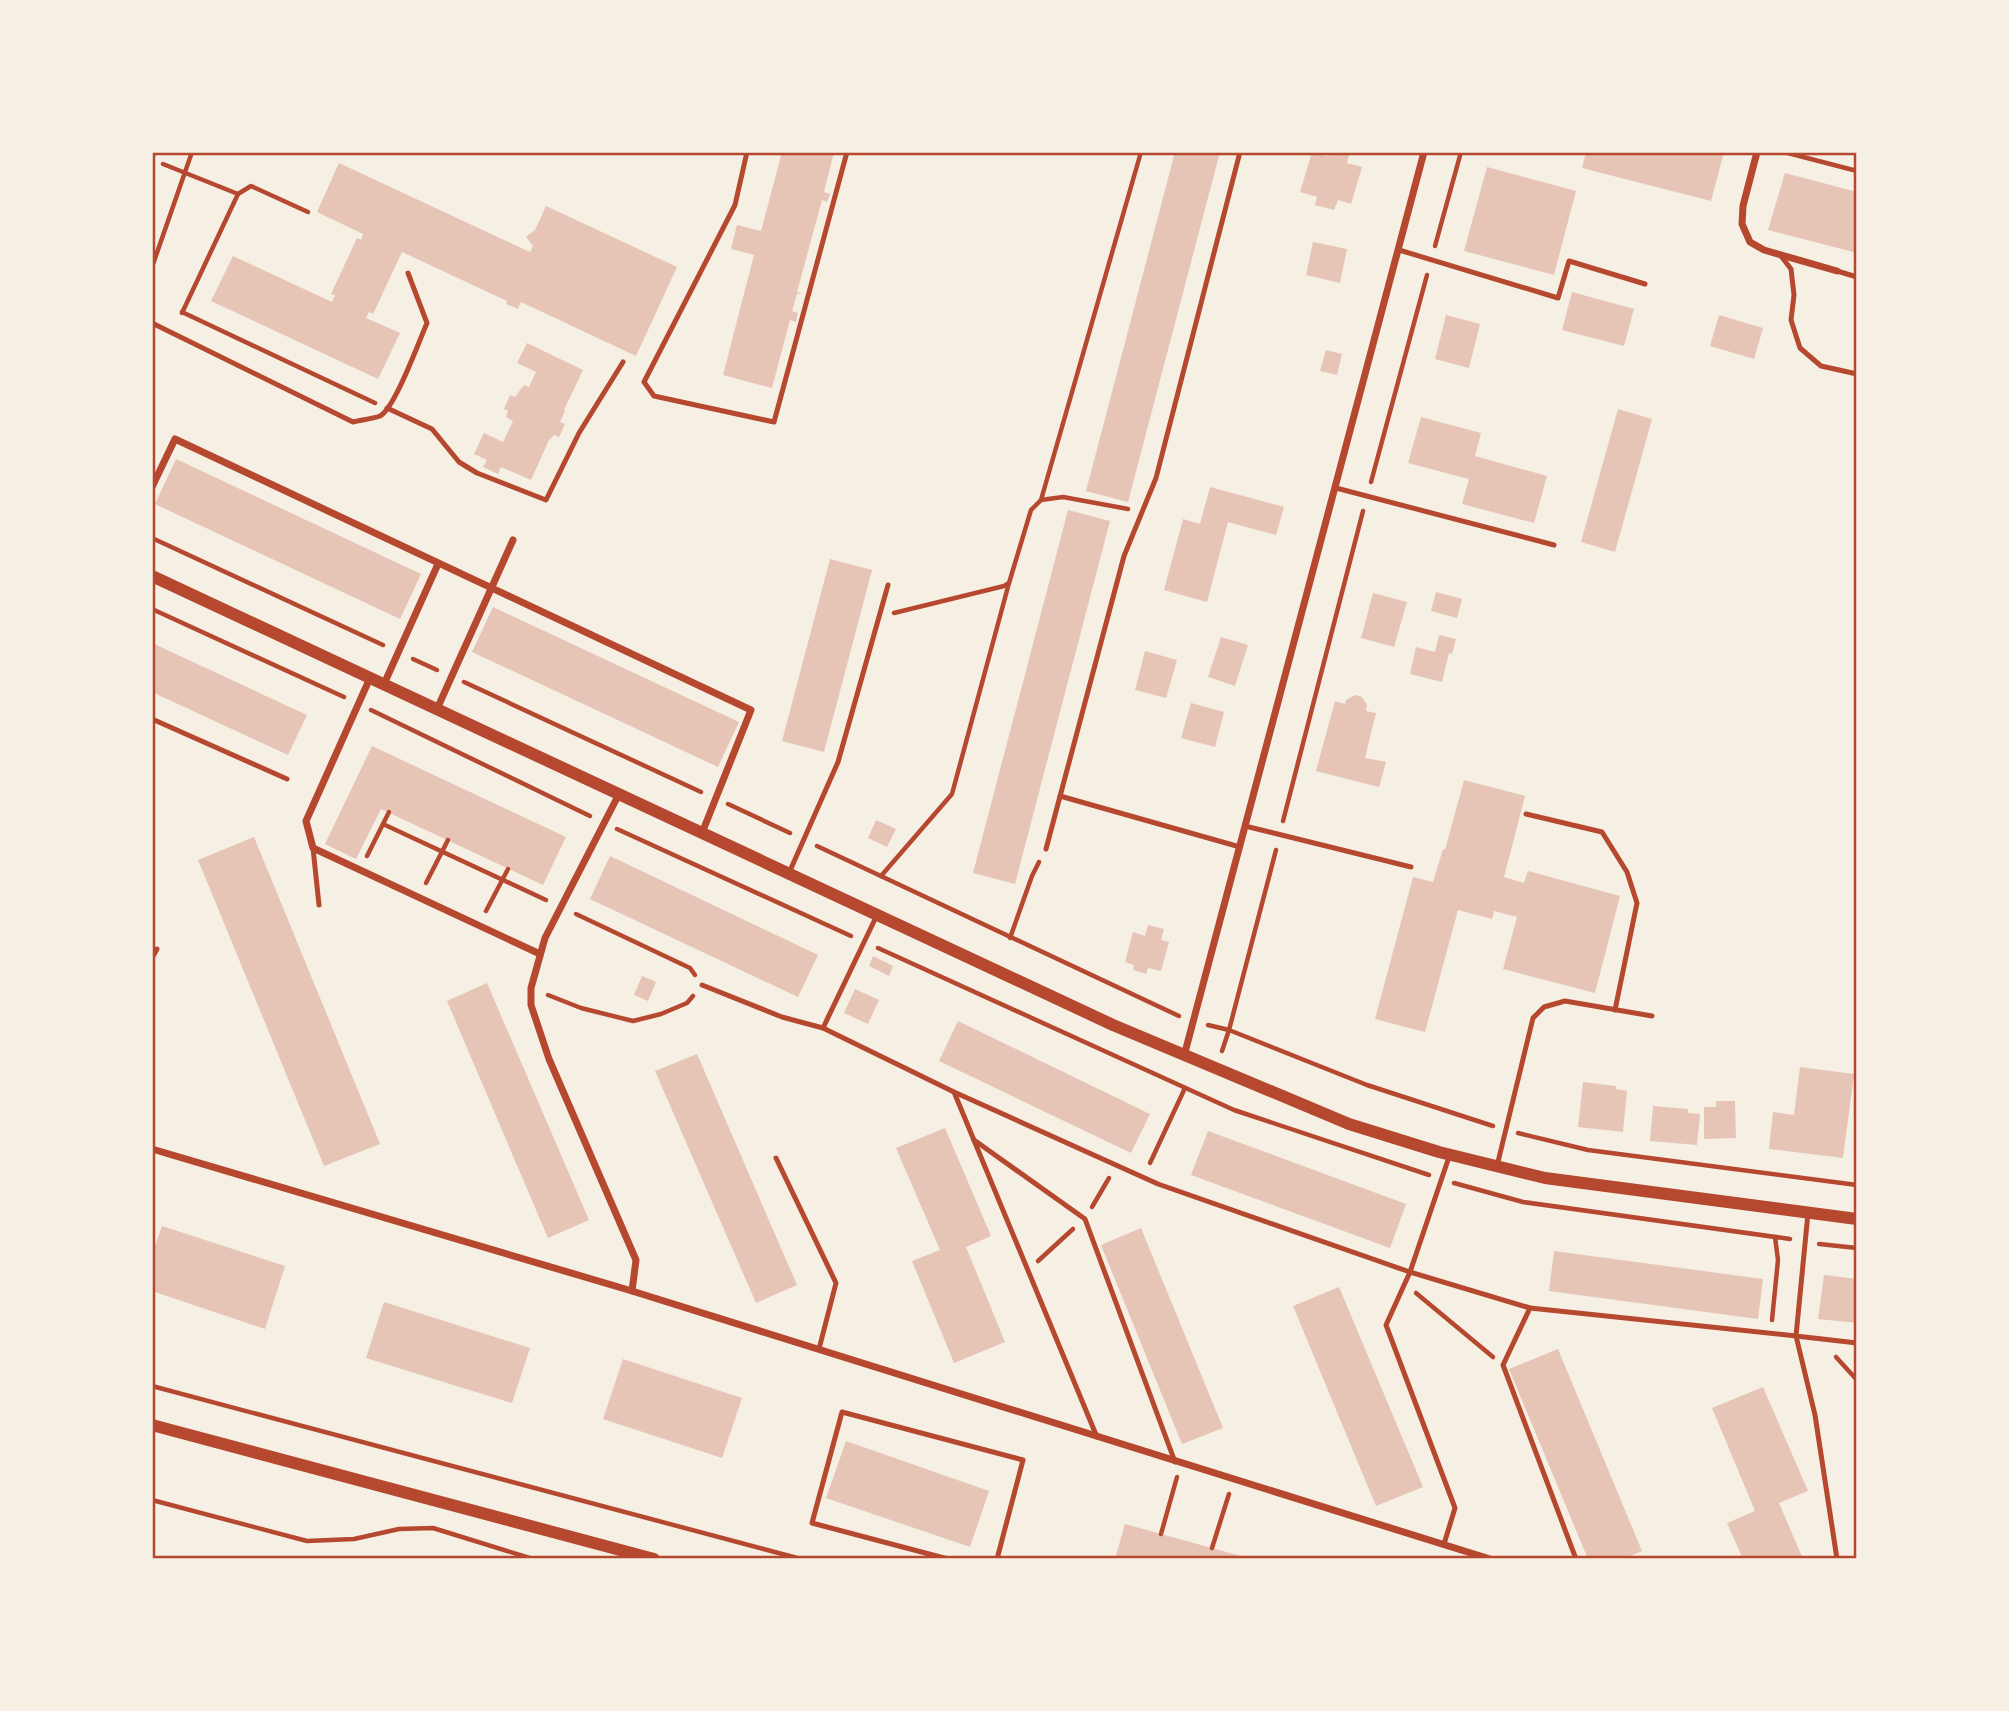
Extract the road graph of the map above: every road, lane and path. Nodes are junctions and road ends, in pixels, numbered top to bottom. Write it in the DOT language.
graph roads {
  1 [pos="192,152"];
  2 [pos="747,152"];
  3 [pos="847,152"];
  4 [pos="1141,152"];
  5 [pos="1240,152"];
  6 [pos="1424,152"];
  7 [pos="1461,152"];
  8 [pos="1757,152"];
  9 [pos="1784,152"];
  10 [pos="153,156"];
  11 [pos="1857,171"];
  12 [pos="184,173"];
  13 [pos="237,194"];
  14 [pos="308,212"];
  15 [pos="1399,250"];
  16 [pos="1780,255"];
  17 [pos="1431,260"];
  18 [pos="152,267"];
  19 [pos="1837,271"];
  20 [pos="408,273"];
  21 [pos="1857,277"];
  22 [pos="1645,284"];
  23 [pos="182,312"];
  24 [pos="152,323"];
  25 [pos="165,330"];
  26 [pos="623,362"];
  27 [pos="1857,374"];
  28 [pos="387,408"];
  29 [pos="152,487"];
  30 [pos="1336,488"];
  31 [pos="1367,496"];
  32 [pos="1041,499"];
  33 [pos="1142,512"];
  34 [pos="152,538"];
  35 [pos="513,540"];
  36 [pos="1554,545"];
  37 [pos="438,564"];
  38 [pos="152,576"];
  39 [pos="1009,583"];
  40 [pos="888,586"];
  41 [pos="491,588"];
  42 [pos="879,616"];
  43 [pos="398,652"];
  44 [pos="451,676"];
  45 [pos="370,678"];
  46 [pos="384,684"];
  47 [pos="437,709"];
  48 [pos="152,719"];
  49 [pos="287,779"];
  50 [pos="619,794"];
  51 [pos="1060,796"];
  52 [pos="716,799"];
  53 [pos="388,812"];
  54 [pos="1526,814"];
  55 [pos="383,824"];
  56 [pos="1245,826"];
  57 [pos="702,833"];
  58 [pos="1280,834"];
  59 [pos="448,840"];
  60 [pos="803,840"];
  61 [pos="1240,847"];
  62 [pos="313,848"];
  63 [pos="1046,849"];
  64 [pos="442,851"];
  65 [pos="1411,867"];
  66 [pos="508,869"];
  67 [pos="360,871"];
  68 [pos="789,873"];
  69 [pos="881,876"];
  70 [pos="502,879"];
  71 [pos="418,898"];
  72 [pos="319,905"];
  73 [pos="561,907"];
  74 [pos="877,915"];
  75 [pos="479,926"];
  76 [pos="1010,937"];
  77 [pos="157,949"];
  78 [pos="540,954"];
  79 [pos="152,958"];
  80 [pos="702,985"];
  81 [pos="531,988"];
  82 [pos="1615,1010"];
  83 [pos="1651,1016"];
  84 [pos="1193,1022"];
  85 [pos="823,1028"];
  86 [pos="1229,1030"];
  87 [pos="1184,1056"];
  88 [pos="1215,1069"];
  89 [pos="1185,1088"];
  90 [pos="954,1092"];
  91 [pos="1204,1097"];
  92 [pos="1506,1131"];
  93 [pos="974,1140"];
  94 [pos="152,1149"];
  95 [pos="1450,1154"];
  96 [pos="776,1158"];
  97 [pos="1497,1166"];
  98 [pos="1143,1178"];
  99 [pos="1857,1185"];
  100 [pos="1808,1213"];
  101 [pos="1857,1219"];
  102 [pos="1775,1237"];
  103 [pos="1408,1275"];
  104 [pos="632,1291"];
  105 [pos="1530,1308"];
  106 [pos="1771,1334"];
  107 [pos="1796,1336"];
  108 [pos="1857,1343"];
  109 [pos="819,1349"];
  110 [pos="1503,1365"];
  111 [pos="152,1386"];
  112 [pos="152,1425"];
  113 [pos="1097,1437"];
  114 [pos="1178,1462"];
  115 [pos="1234,1480"];
  116 [pos="152,1500"];
  117 [pos="1161,1534"];
  118 [pos="1444,1545"];
  119 [pos="1212,1548"];
  120 [pos="533,1559"];
  121 [pos="654,1559"];
  122 [pos="801,1559"];
  123 [pos="948,1559"];
  124 [pos="996,1559"];
  125 [pos="1490,1559"];
  126 [pos="1576,1559"];
  127 [pos="1837,1559"];
  1 -- 12 [label="path"];
  2 -- 3 [label="lane"];
  4 -- 32 [label="path"];
  5 -- 33 [label="lane"];
  6 -- 15 [label="street"];
  7 -- 17 [label="path"];
  8 -- 16 [label="street"];
  9 -- 11 [label="path"];
  10 -- 12 [label="path"];
  12 -- 13 [label="path"];
  12 -- 18 [label="path"];
  13 -- 14 [label="path"];
  13 -- 23 [label="path"];
  15 -- 17 [label="lane"];
  15 -- 30 [label="street"];
  16 -- 19 [label="street"];
  16 -- 27 [label="lane"];
  17 -- 22 [label="lane"];
  17 -- 31 [label="path"];
  19 -- 21 [label="lane"];
  20 -- 28 [label="lane"];
  23 -- 25 [label="path"];
  23 -- 28 [label="path"];
  24 -- 25 [label="lane"];
  25 -- 28 [label="lane"];
  26 -- 28 [label="lane"];
  29 -- 37 [label="street"];
  30 -- 31 [label="lane"];
  30 -- 56 [label="street"];
  31 -- 36 [label="lane"];
  31 -- 58 [label="path"];
  32 -- 33 [label="path"];
  32 -- 39 [label="path"];
  33 -- 51 [label="lane"];
  34 -- 43 [label="path"];
  35 -- 41 [label="street"];
  37 -- 41 [label="street"];
  37 -- 43 [label="street"];
  38 -- 45 [label="street"];
  39 -- 42 [label="path"];
  39 -- 69 [label="path"];
  40 -- 42 [label="lane"];
  41 -- 44 [label="street"];
  41 -- 52 [label="street"];
  42 -- 60 [label="lane"];
  43 -- 44 [label="path"];
  43 -- 46 [label="street"];
  44 -- 47 [label="street"];
  44 -- 52 [label="path"];
  45 -- 46 [label="street"];
  45 -- 62 [label="street"];
  46 -- 47 [label="street"];
  47 -- 50 [label="street"];
  48 -- 49 [label="lane"];
  50 -- 57 [label="street"];
  50 -- 73 [label="street"];
  51 -- 61 [label="lane"];
  51 -- 63 [label="lane"];
  52 -- 57 [label="street"];
  52 -- 60 [label="path"];
  53 -- 55 [label="path"];
  54 -- 82 [label="lane"];
  55 -- 64 [label="path"];
  55 -- 67 [label="path"];
  56 -- 58 [label="lane"];
  56 -- 61 [label="street"];
  57 -- 68 [label="street"];
  58 -- 65 [label="lane"];
  58 -- 86 [label="path"];
  59 -- 64 [label="path"];
  60 -- 68 [label="lane"];
  60 -- 69 [label="path"];
  61 -- 84 [label="street"];
  62 -- 67 [label="street"];
  62 -- 72 [label="lane"];
  63 -- 76 [label="path"];
  64 -- 70 [label="path"];
  64 -- 71 [label="path"];
  66 -- 70 [label="path"];
  67 -- 71 [label="street"];
  68 -- 74 [label="street"];
  69 -- 76 [label="path"];
  70 -- 73 [label="path"];
  70 -- 75 [label="path"];
  71 -- 75 [label="street"];
  73 -- 78 [label="street"];
  73 -- 80 [label="path"];
  74 -- 85 [label="lane"];
  74 -- 87 [label="street"];
  75 -- 78 [label="street"];
  76 -- 84 [label="path"];
  77 -- 79 [label="lane"];
  78 -- 81 [label="street"];
  80 -- 81 [label="path"];
  80 -- 85 [label="lane"];
  81 -- 104 [label="street"];
  82 -- 83 [label="lane"];
  82 -- 92 [label="lane"];
  84 -- 86 [label="path"];
  84 -- 87 [label="street"];
  85 -- 90 [label="lane"];
  86 -- 88 [label="path"];
  86 -- 92 [label="path"];
  87 -- 88 [label="street"];
  88 -- 91 [label="path"];
  88 -- 95 [label="street"];
  89 -- 98 [label="path"];
  90 -- 93 [label="lane"];
  90 -- 98 [label="lane"];
  92 -- 97 [label="lane"];
  92 -- 99 [label="path"];
  93 -- 113 [label="lane"];
  93 -- 114 [label="lane"];
  94 -- 104 [label="street"];
  95 -- 97 [label="street"];
  95 -- 103 [label="lane"];
  96 -- 109 [label="lane"];
  97 -- 100 [label="street"];
  98 -- 103 [label="lane"];
  100 -- 101 [label="street"];
  100 -- 107 [label="lane"];
  102 -- 106 [label="path"];
  103 -- 105 [label="lane"];
  103 -- 110 [label="path"];
  103 -- 118 [label="lane"];
  104 -- 109 [label="street"];
  105 -- 106 [label="lane"];
  105 -- 110 [label="lane"];
  106 -- 107 [label="lane"];
  107 -- 108 [label="lane"];
  107 -- 127 [label="lane"];
  109 -- 113 [label="street"];
  110 -- 126 [label="lane"];
  111 -- 122 [label="path"];
  112 -- 121 [label="street"];
  113 -- 114 [label="street"];
  114 -- 115 [label="street"];
  114 -- 117 [label="path"];
  115 -- 118 [label="street"];
  115 -- 119 [label="path"];
  116 -- 120 [label="path"];
  118 -- 125 [label="street"];
  123 -- 124 [label="lane"];
}
